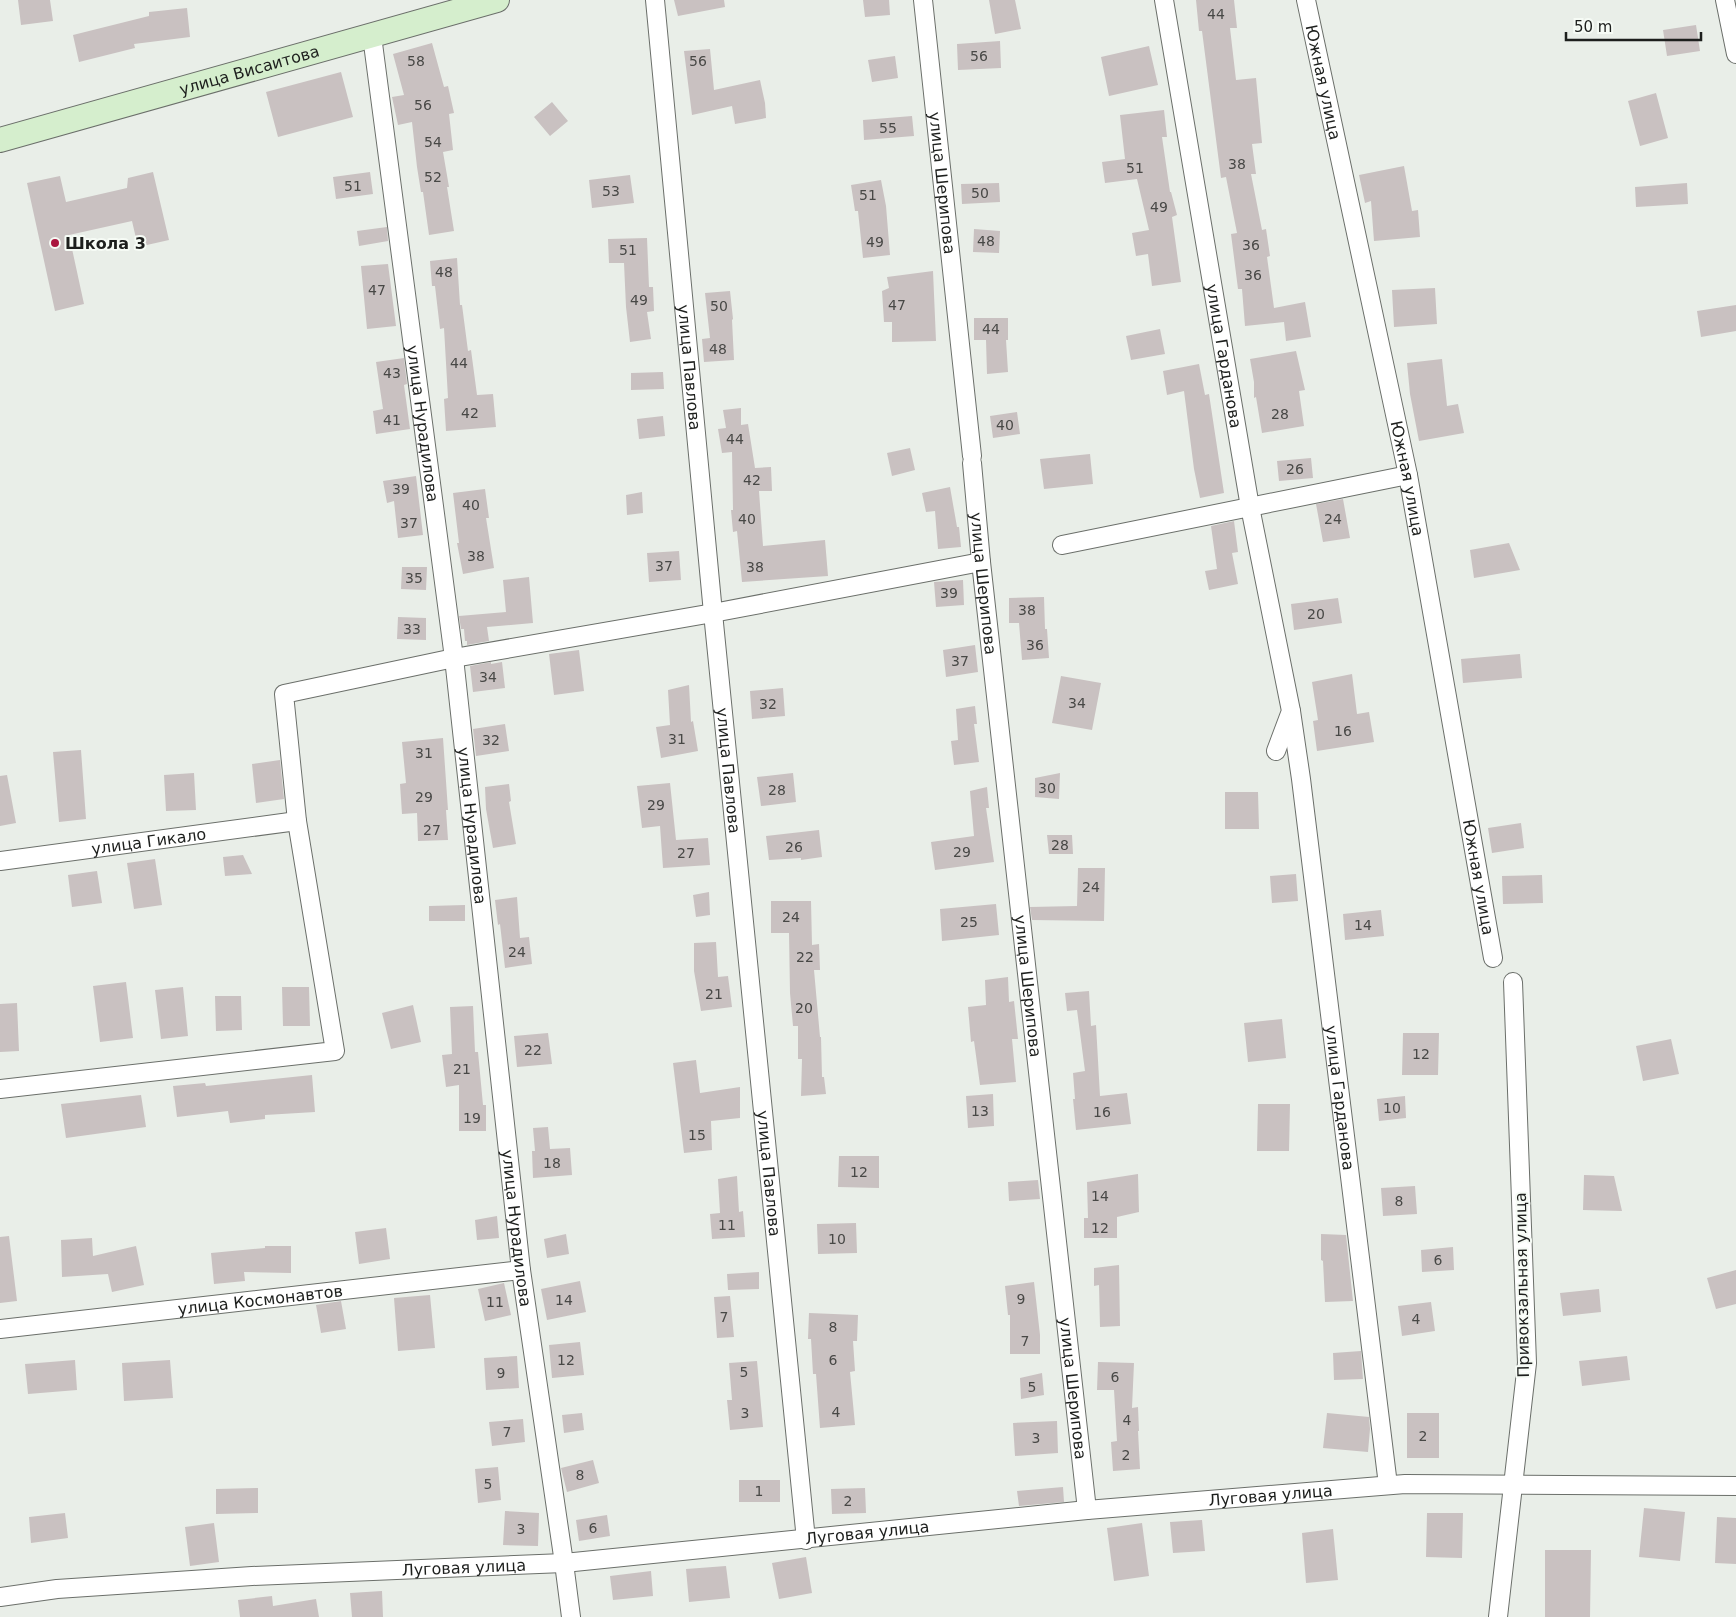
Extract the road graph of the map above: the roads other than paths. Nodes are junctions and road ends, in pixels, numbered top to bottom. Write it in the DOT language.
graph roads {
  1 [pos="497,0"];
  2 [pos="655,0"];
  3 [pos="923,0"];
  4 [pos="1164,0"];
  5 [pos="1306,0"];
  6 [pos="1725,0"];
  7 [pos="372,36"];
  8 [pos="1736,54"];
  9 [pos="0,140"];
  10 [pos="1408,475"];
  11 [pos="1250,507"];
  12 [pos="1062,544"];
  13 [pos="981,562"];
  14 [pos="713,613"];
  15 [pos="454,658"];
  16 [pos="1291,711"];
  17 [pos="1276,751"];
  18 [pos="297,822"];
  19 [pos="0,861"];
  20 [pos="1493,958"];
  21 [pos="1513,982"];
  22 [pos="0,1089"];
  23 [pos="521,1270"];
  24 [pos="0,1329"];
  25 [pos="1512,1483"];
  26 [pos="1388,1485"];
  27 [pos="1736,1486"];
  28 [pos="1087,1510"];
  29 [pos="806,1540"];
  30 [pos="564,1563"];
  31 [pos="0,1597"];
  32 [pos="570,1617"];
  33 [pos="1498,1617"];
  1 -- 7 [label="street, улица Висаитова"];
  2 -- 14 [label="street, улица Павлова"];
  3 -- 13 [label="street, улица Шерипова"];
  4 -- 11 [label="street, улица Гарданова"];
  5 -- 10 [label="street, Южная улица"];
  6 -- 8 [label="street"];
  7 -- 9 [label="street, улица Висаитова"];
  7 -- 15 [label="street, улица Нурадилова"];
  10 -- 11 [label="street"];
  10 -- 20 [label="street, Южная улица"];
  11 -- 12 [label="street"];
  11 -- 16 [label="street, улица Гарданова"];
  13 -- 14 [label="street"];
  13 -- 28 [label="street, улица Шерипова"];
  14 -- 15 [label="street"];
  14 -- 29 [label="street, улица Павлова"];
  15 -- 18 [label="street"];
  15 -- 23 [label="street, улица Нурадилова"];
  16 -- 17 [label="street"];
  16 -- 26 [label="street, улица Гарданова"];
  18 -- 19 [label="street, улица Гикало"];
  18 -- 22 [label="street"];
  21 -- 25 [label="street, Привокзальная улица"];
  23 -- 24 [label="street, улица Космонавтов"];
  23 -- 30 [label="street, улица Нурадилова"];
  25 -- 26 [label="street, Луговая улица"];
  25 -- 27 [label="street, Луговая улица"];
  25 -- 33 [label="street, Привокзальная улица"];
  26 -- 28 [label="street, Луговая улица"];
  28 -- 29 [label="street, Луговая улица"];
  29 -- 30 [label="street, Луговая улица"];
  30 -- 31 [label="street, Луговая улица"];
  30 -- 32 [label="street, улица Нурадилова"];
}
